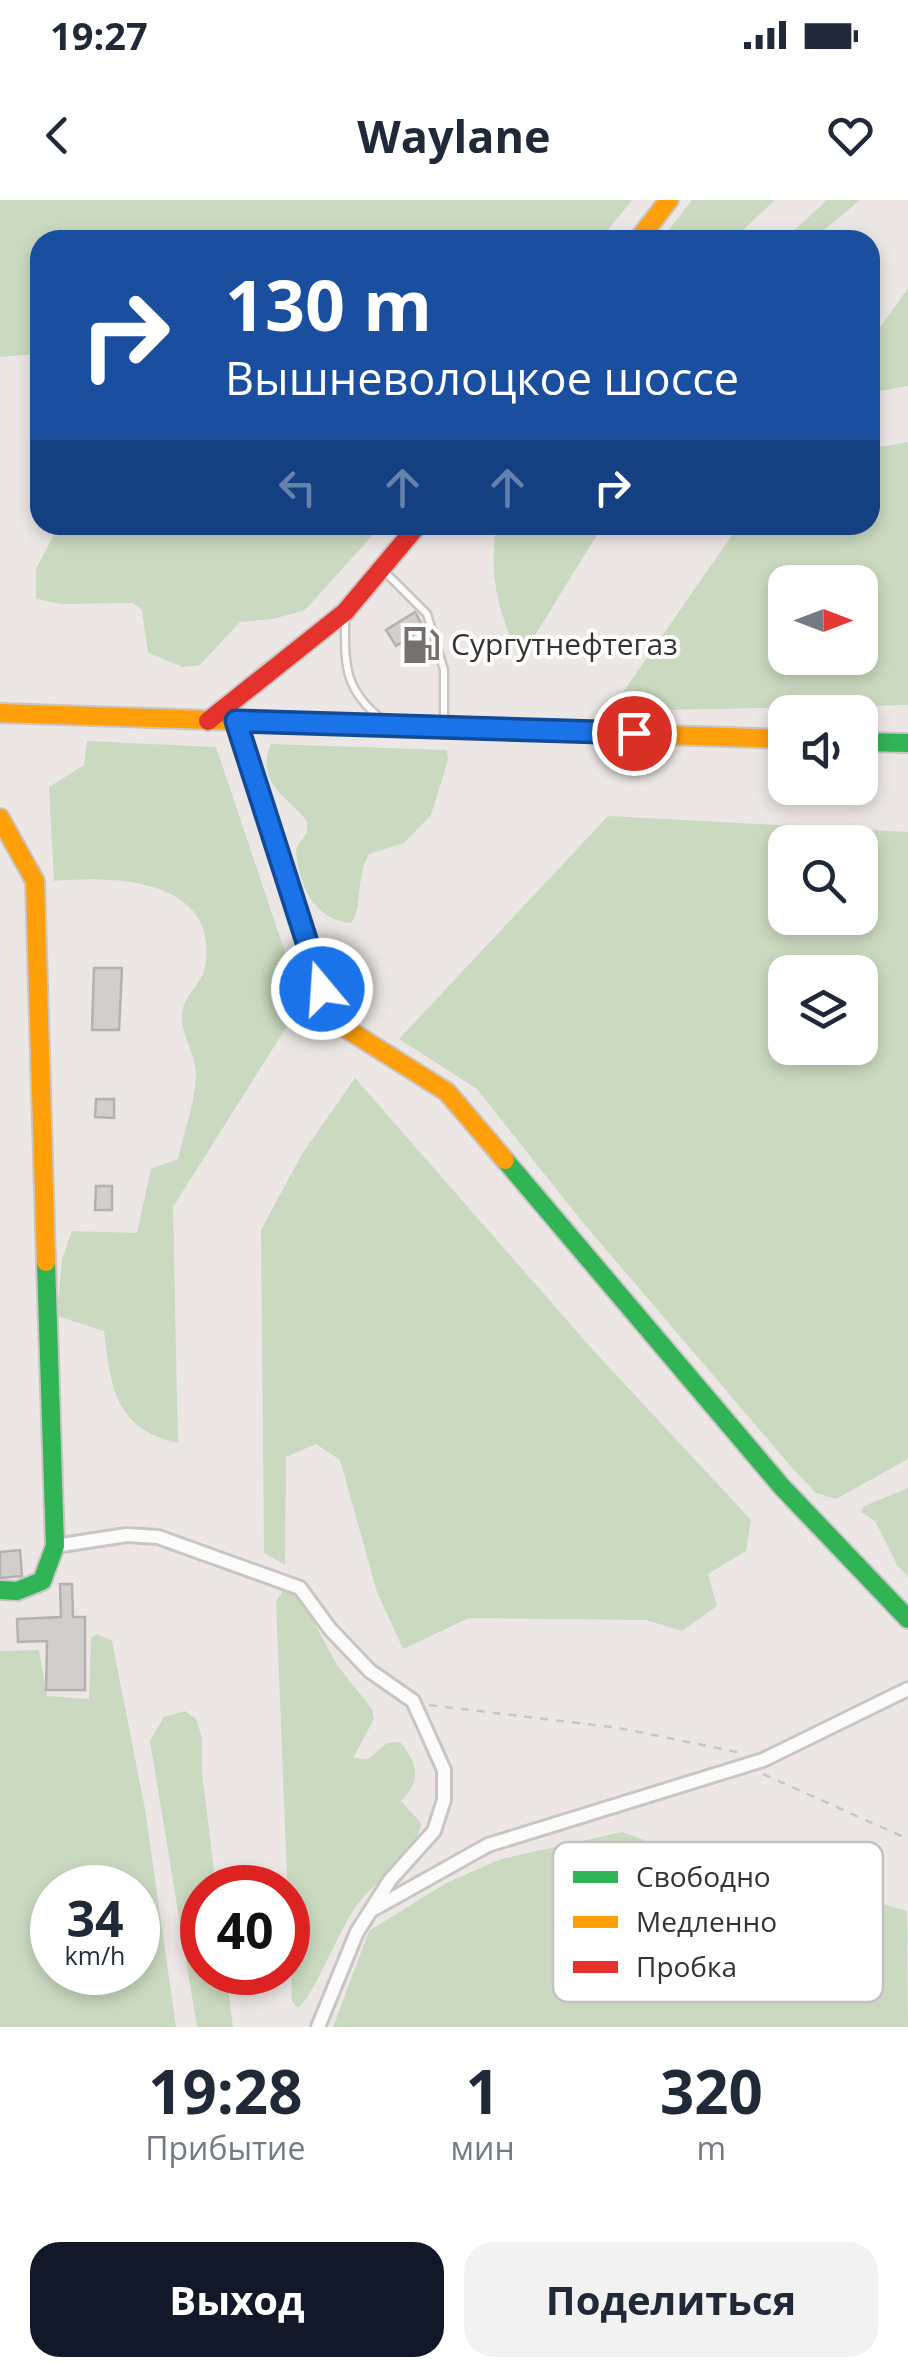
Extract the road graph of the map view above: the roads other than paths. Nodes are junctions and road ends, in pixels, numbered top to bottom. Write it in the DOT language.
graph roads {
  1 [pos="669,200"];
  2 [pos="646,230"];
  3 [pos="410,535"];
  4 [pos="382,569"];
  5 [pos="345,612"];
  6 [pos="0,712"];
  7 [pos="208,721"];
  8 [pos="236,721"];
  9 [pos="388,723"];
  10 [pos="444,725"];
  11 [pos="768,738"];
  12 [pos="878,743"];
  13 [pos="908,744"];
  14 [pos="0,818"];
  15 [pos="55,1546"];
  16 [pos="0,1590"];
  17 [pos="908,1619"];
  18 [pos="908,1688"];
  19 [pos="370,1910"];
  20 [pos="318,2027"];
  1 -- 2 [label="street"];
  3 -- 4 [label="street"];
  4 -- 5 [label="street"];
  4 -- 10 [label="lane"];
  5 -- 7 [label="street"];
  5 -- 9 [label="lane"];
  6 -- 7 [label="street"];
  7 -- 8 [label="street"];
  8 -- 9 [label="street"];
  8 -- 17 [label="street"];
  9 -- 10 [label="street"];
  10 -- 11 [label="street"];
  12 -- 13 [label="street"];
  14 -- 15 [label="street"];
  15 -- 16 [label="street"];
  15 -- 19 [label="street"];
  18 -- 19 [label="street"];
  19 -- 20 [label="street"];
}
